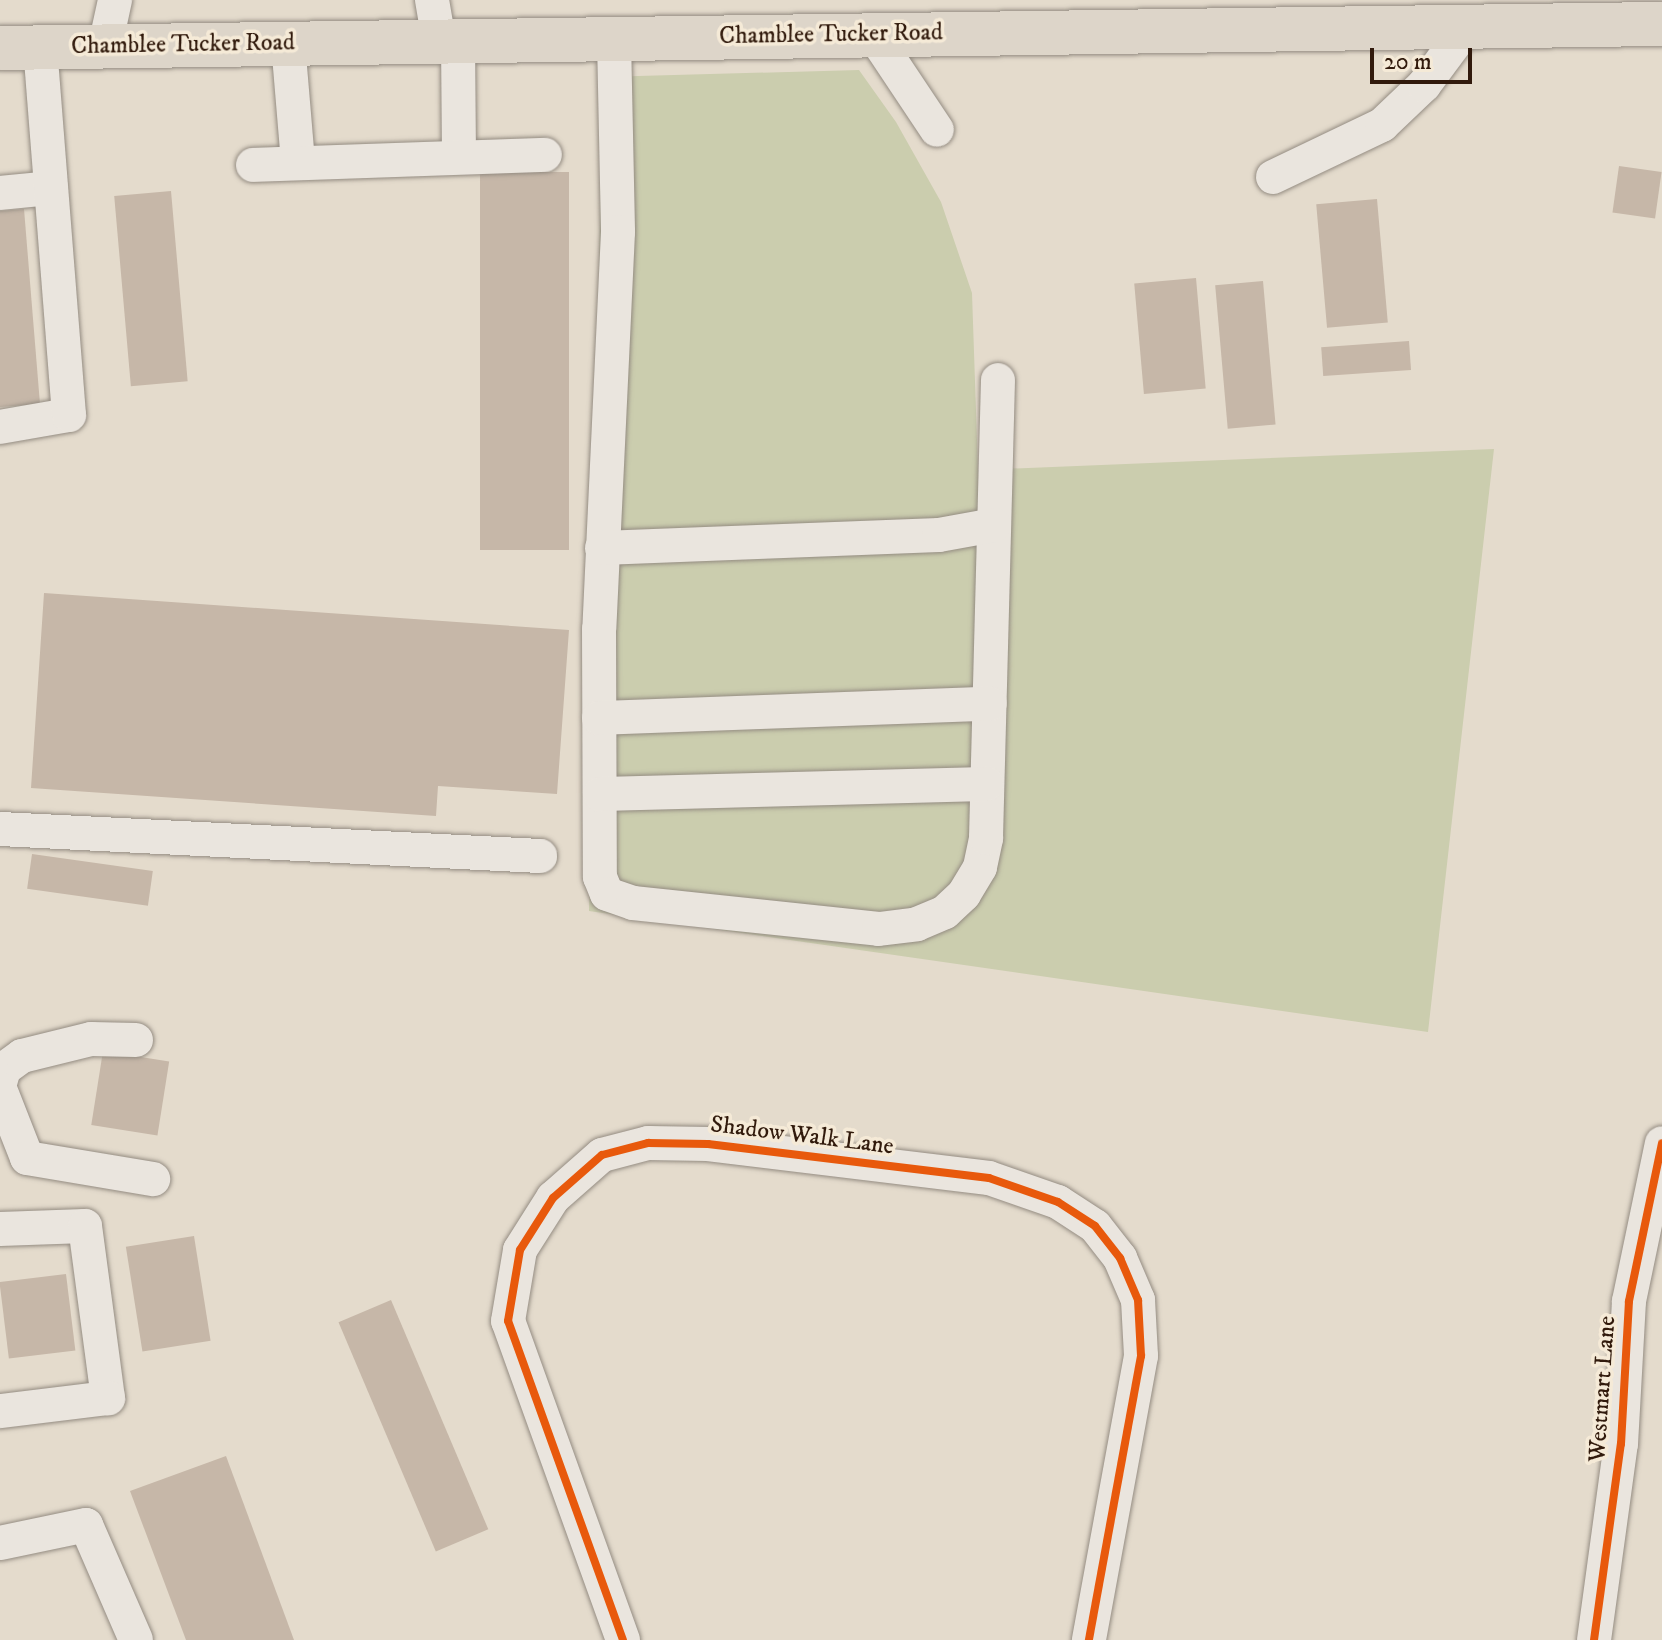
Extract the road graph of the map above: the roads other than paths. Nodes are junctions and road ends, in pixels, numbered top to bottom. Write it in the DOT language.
graph roads {
  1 [pos="115,0"];
  2 [pos="1609,12"];
  3 [pos="1443,18"];
  4 [pos="1662,24"];
  5 [pos="443,27"];
  6 [pos="873,34"];
  7 [pos="614,39"];
  8 [pos="288,43"];
  9 [pos="105,46"];
  10 [pos="20,48"];
  11 [pos="937,130"];
  12 [pos="545,155"];
  13 [pos="459,157"];
  14 [pos="298,162"];
  15 [pos="253,165"];
  16 [pos="1273,177"];
  17 [pos="51,188"];
  18 [pos="0,193"];
  19 [pos="998,380"];
  20 [pos="0,427"];
  21 [pos="994,525"];
  22 [pos="602,548"];
  23 [pos="990,704"];
  24 [pos="599,718"];
  25 [pos="987,784"];
  26 [pos="600,794"];
  27 [pos="0,829"];
  28 [pos="540,856"];
  29 [pos="136,1040"];
  30 [pos="0,1083"];
  31 [pos="0,1089"];
  32 [pos="1662,1143"];
  33 [pos="153,1179"];
  34 [pos="0,1229"];
  35 [pos="0,1411"];
  36 [pos="0,1543"];
  37 [pos="136,1640"];
  38 [pos="623,1640"];
  39 [pos="1089,1640"];
  40 [pos="1594,1640"];
  1 -- 9 [label="street"];
  2 -- 3 [label="main road, Chamblee Tucker Road"];
  2 -- 4 [label="main road, Chamblee Tucker Road"];
  3 -- 6 [label="main road, Chamblee Tucker Road"];
  3 -- 16 [label="street"];
  5 -- 7 [label="main road, Chamblee Tucker Road"];
  5 -- 8 [label="main road, Chamblee Tucker Road"];
  5 -- 13 [label="street"];
  6 -- 7 [label="main road, Chamblee Tucker Road"];
  6 -- 11 [label="street"];
  7 -- 22 [label="street"];
  8 -- 9 [label="main road, Chamblee Tucker Road"];
  8 -- 14 [label="street"];
  9 -- 10 [label="main road, Chamblee Tucker Road"];
  10 -- 17 [label="street"];
  12 -- 13 [label="street"];
  13 -- 14 [label="street"];
  14 -- 15 [label="street"];
  17 -- 18 [label="street"];
  17 -- 20 [label="street"];
  19 -- 21 [label="street"];
  21 -- 22 [label="street"];
  21 -- 23 [label="street"];
  22 -- 24 [label="street"];
  23 -- 24 [label="street"];
  23 -- 25 [label="street"];
  24 -- 26 [label="street"];
  25 -- 26 [label="street"];
  25 -- 26 [label="street"];
  27 -- 28 [label="street"];
  29 -- 30 [label="street"];
  31 -- 33 [label="street"];
  32 -- 40 [label="street, Westmart Lane"];
  34 -- 35 [label="street"];
  36 -- 37 [label="street"];
  38 -- 39 [label="street, Shadow Walk Lane"];
}
